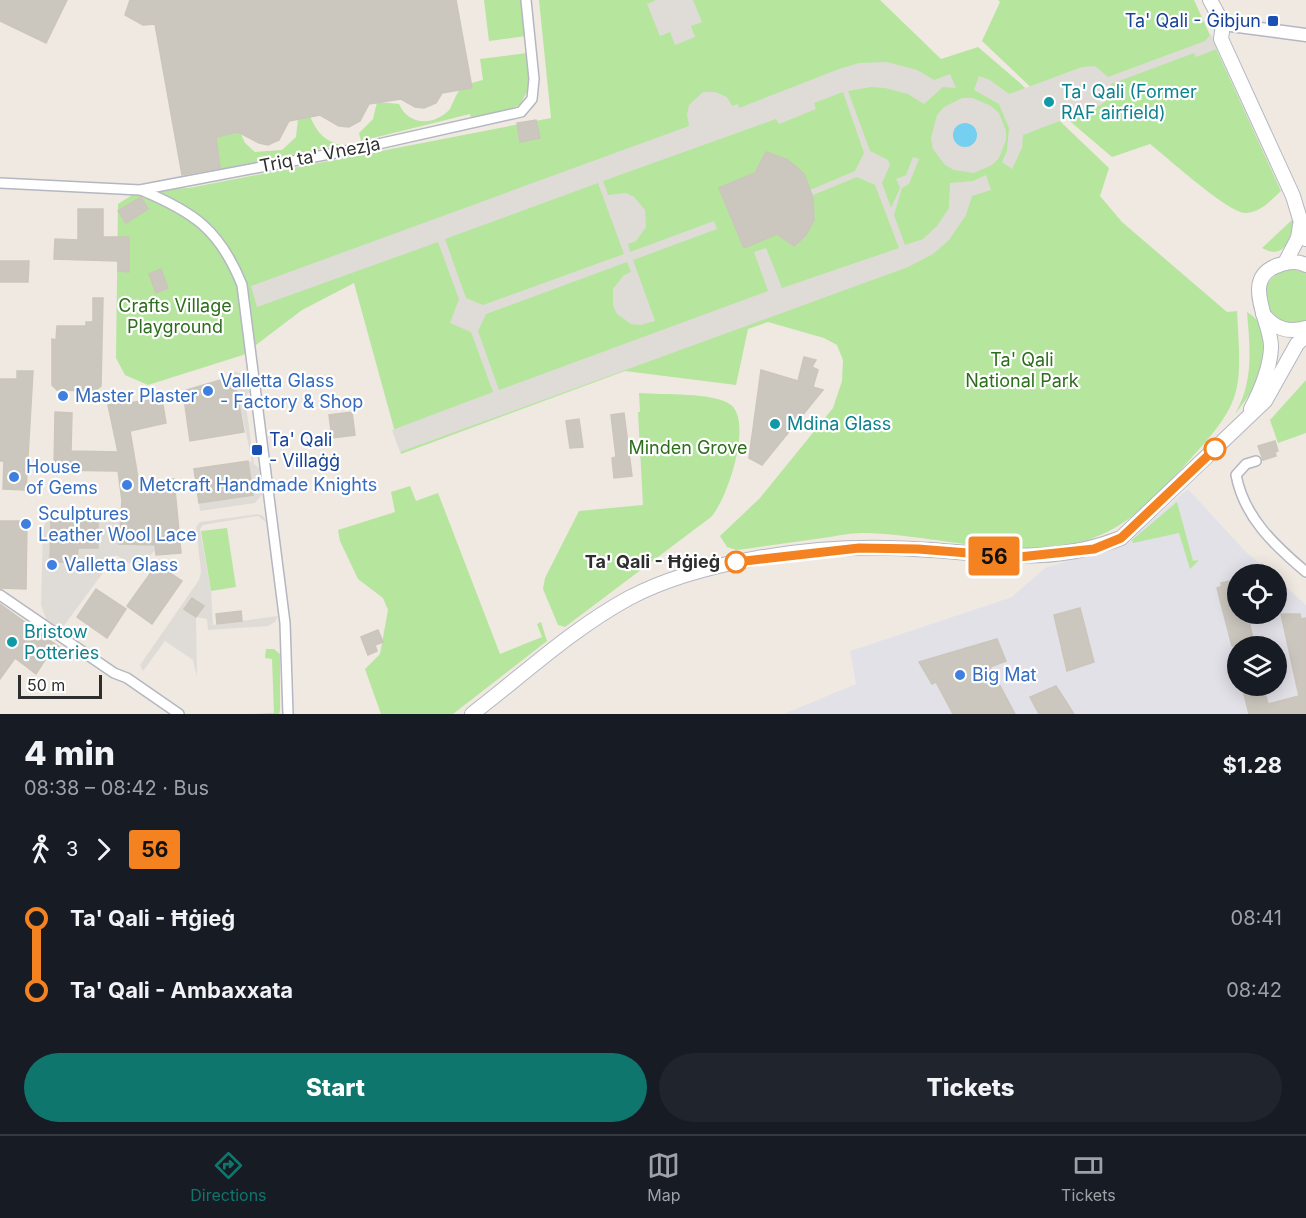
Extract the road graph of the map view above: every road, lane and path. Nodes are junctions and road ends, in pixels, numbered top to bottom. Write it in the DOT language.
graph roads {
  1 [pos="526,0"];
  2 [pos="1210,0"];
  3 [pos="1223,24"];
  4 [pos="1306,35"];
  5 [pos="0,183"];
  6 [pos="140,190"];
  7 [pos="1301,220"];
  8 [pos="1306,239"];
  9 [pos="1286,263"];
  10 [pos="1306,265"];
  11 [pos="1262,312"];
  12 [pos="1306,328"];
  13 [pos="1306,335"];
  14 [pos="1243,421"];
  15 [pos="1256,461"];
  16 [pos="1306,572"];
  17 [pos="0,595"];
  18 [pos="179,714"];
  19 [pos="288,714"];
  20 [pos="472,714"];
  1 -- 6 [label="street, Triq ta' Vnezja"];
  2 -- 3 [label="main road"];
  3 -- 4 [label="street"];
  3 -- 7 [label="main road"];
  5 -- 6 [label="street, Triq ta' Vnezja"];
  6 -- 19 [label="street"];
  7 -- 8 [label="main road"];
  7 -- 9 [label="main road"];
  9 -- 10 [label="main road"];
  9 -- 11 [label="main road"];
  11 -- 12 [label="main road"];
  11 -- 14 [label="main road"];
  13 -- 14 [label="main road"];
  14 -- 20 [label="main road"];
  15 -- 16 [label="street"];
  17 -- 18 [label="street"];
}
